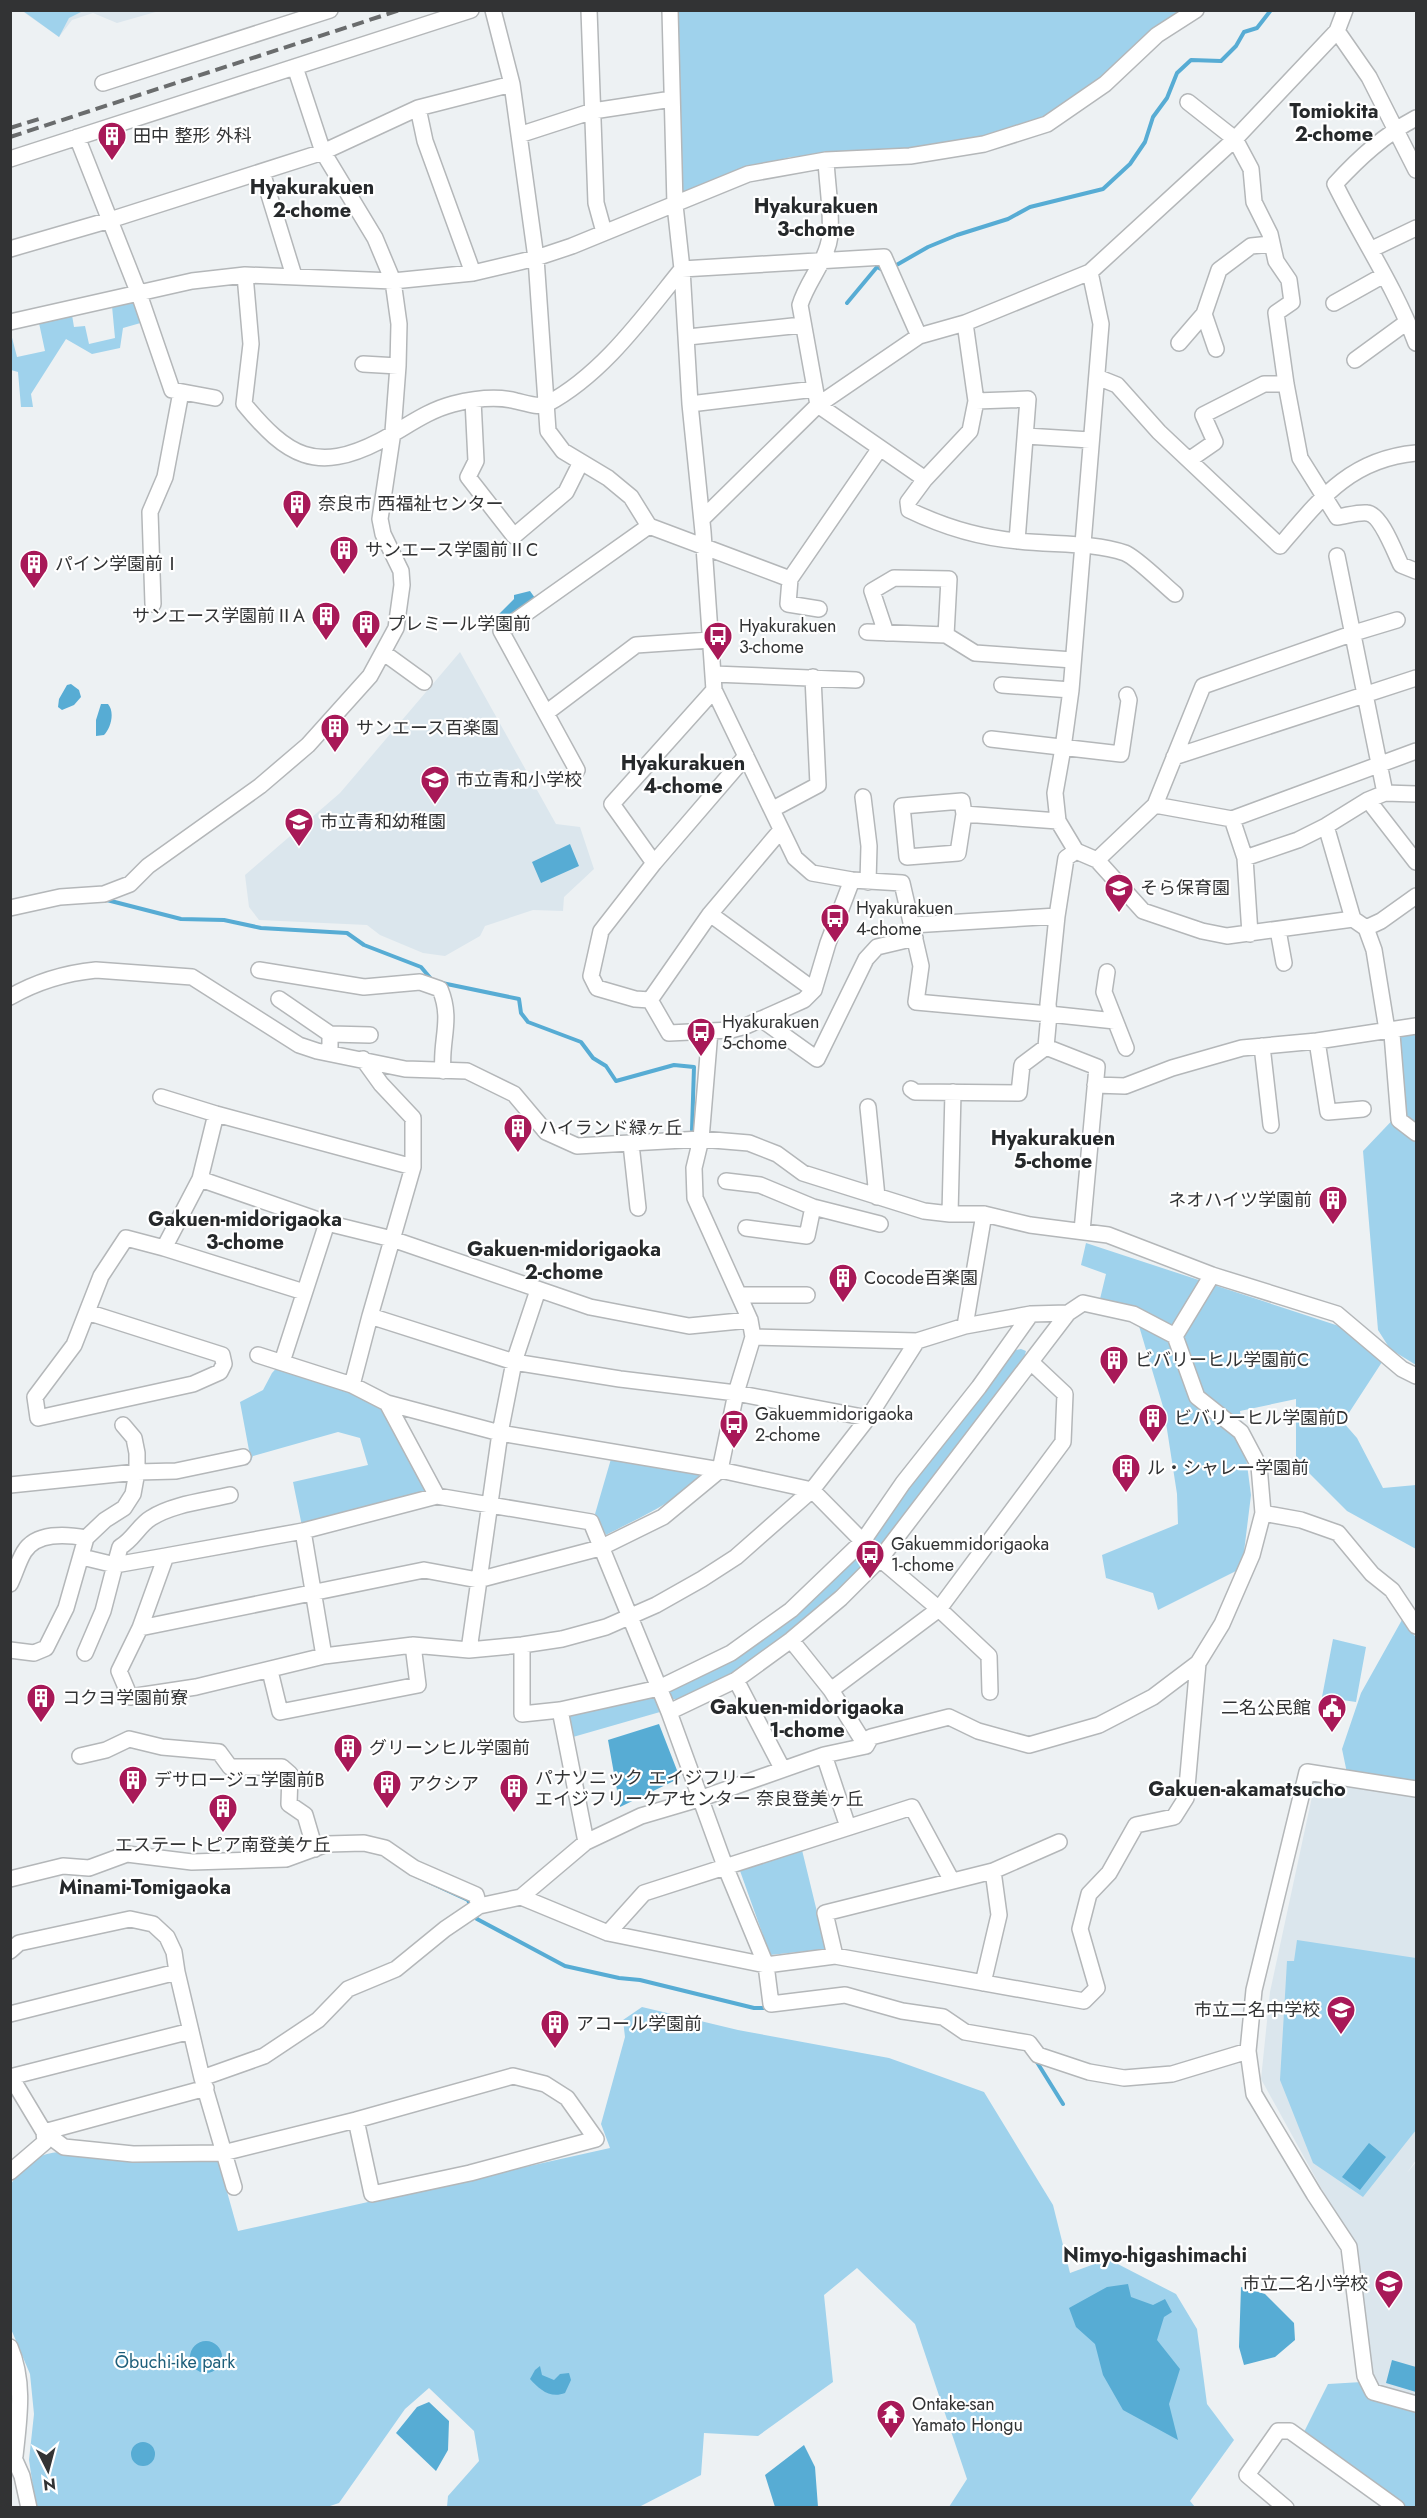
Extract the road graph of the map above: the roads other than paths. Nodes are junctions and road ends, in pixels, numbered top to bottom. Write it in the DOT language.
graph roads {
  1 [pos="330,10"];
  2 [pos="471,10"];
  3 [pos="494,10"];
  4 [pos="589,10"];
  5 [pos="670,10"];
  6 [pos="1196,10"];
  7 [pos="1345,10"];
  8 [pos="294,16"];
  9 [pos="1337,31"];
  10 [pos="295,67"];
  11 [pos="103,83"];
  12 [pos="512,84"];
  13 [pos="672,99"];
  14 [pos="1188,102"];
  15 [pos="418,108"];
  16 [pos="593,111"];
  17 [pos="1416,117"];
  18 [pos="1396,129"];
  19 [pos="519,135"];
  20 [pos="77,137"];
  21 [pos="1235,139"];
  22 [pos="323,152"];
  23 [pos="10,159"];
  24 [pos="826,160"];
  25 [pos="1416,170"];
  26 [pos="262,172"];
  27 [pos="675,205"];
  28 [pos="110,220"];
  29 [pos="1416,228"];
  30 [pos="604,232"];
  31 [pos="1271,244"];
  32 [pos="10,249"];
  33 [pos="1372,249"];
  34 [pos="536,258"];
  35 [pos="821,262"];
  36 [pos="682,269"];
  37 [pos="1090,272"];
  38 [pos="473,273"];
  39 [pos="245,275"];
  40 [pos="1384,275"];
  41 [pos="294,276"];
  42 [pos="393,281"];
  43 [pos="140,294"];
  44 [pos="1334,303"];
  45 [pos="1204,314"];
  46 [pos="10,322"];
  47 [pos="1407,322"];
  48 [pos="965,323"];
  49 [pos="802,325"];
  50 [pos="919,336"];
  51 [pos="688,337"];
  52 [pos="1179,343"];
  53 [pos="1416,343"];
  54 [pos="1216,349"];
  55 [pos="1355,360"];
  56 [pos="363,364"];
  57 [pos="398,366"];
  58 [pos="1097,377"];
  59 [pos="1286,384"];
  60 [pos="815,388"];
  61 [pos="181,392"];
  62 [pos="215,398"];
  63 [pos="473,400"];
  64 [pos="976,401"];
  65 [pos="690,404"];
  66 [pos="545,405"];
  67 [pos="818,405"];
  68 [pos="393,432"];
  69 [pos="1026,436"];
  70 [pos="1090,440"];
  71 [pos="880,448"];
  72 [pos="1416,453"];
  73 [pos="1189,460"];
  74 [pos="581,462"];
  75 [pos="925,479"];
  76 [pos="1323,495"];
  77 [pos="702,519"];
  78 [pos="649,526"];
  79 [pos="1017,541"];
  80 [pos="1084,546"];
  81 [pos="703,548"];
  82 [pos="1337,556"];
  83 [pos="1416,571"];
  84 [pos="790,579"];
  85 [pos="1175,594"];
  86 [pos="153,604"];
  87 [pos="819,609"];
  88 [pos="1397,620"];
  89 [pos="867,632"];
  90 [pos="886,633"];
  91 [pos="1354,633"];
  92 [pos="946,634"];
  93 [pos="710,640"];
  94 [pos="384,653"];
  95 [pos="1073,660"];
  96 [pos="714,674"];
  97 [pos="813,677"];
  98 [pos="1416,678"];
  99 [pos="856,680"];
  100 [pos="424,682"];
  101 [pos="1002,685"];
  102 [pos="714,690"];
  103 [pos="1071,690"];
  104 [pos="1366,695"];
  105 [pos="1127,696"];
  106 [pos="546,713"];
  107 [pos="991,739"];
  108 [pos="1064,748"];
  109 [pos="1416,751"];
  110 [pos="746,756"];
  111 [pos="1174,757"];
  112 [pos="1380,763"];
  113 [pos="577,770"];
  114 [pos="1385,793"];
  115 [pos="1416,794"];
  116 [pos="863,797"];
  117 [pos="1368,800"];
  118 [pos="1155,805"];
  119 [pos="773,809"];
  120 [pos="964,814"];
  121 [pos="1232,819"];
  122 [pos="1058,821"];
  123 [pos="1326,826"];
  124 [pos="781,830"];
  125 [pos="1076,851"];
  126 [pos="1414,853"];
  127 [pos="1245,858"];
  128 [pos="1097,860"];
  129 [pos="654,863"];
  130 [pos="852,880"];
  131 [pos="868,882"];
  132 [pos="1416,896"];
  133 [pos="10,908"];
  134 [pos="710,914"];
  135 [pos="1057,916"];
  136 [pos="1359,923"];
  137 [pos="1278,930"];
  138 [pos="913,932"];
  139 [pos="1250,934"];
  140 [pos="1284,963"];
  141 [pos="259,970"];
  142 [pos="1107,972"];
  143 [pos="814,990"];
  144 [pos="10,998"];
  145 [pos="279,999"];
  146 [pos="650,1000"];
  147 [pos="1049,1014"];
  148 [pos="761,1019"];
  149 [pos="1116,1021"];
  150 [pos="1416,1026"];
  151 [pos="1387,1030"];
  152 [pos="710,1031"];
  153 [pos="330,1034"];
  154 [pos="370,1035"];
  155 [pos="1317,1041"];
  156 [pos="1262,1046"];
  157 [pos="1046,1047"];
  158 [pos="1126,1048"];
  159 [pos="330,1053"];
  160 [pos="363,1059"];
  161 [pos="443,1071"];
  162 [pos="1095,1085"];
  163 [pos="911,1089"];
  164 [pos="953,1092"];
  165 [pos="161,1097"];
  166 [pos="868,1107"];
  167 [pos="1364,1109"];
  168 [pos="216,1114"];
  169 [pos="1271,1125"];
  170 [pos="1416,1133"];
  171 [pos="701,1139"];
  172 [pos="631,1144"];
  173 [pos="413,1167"];
  174 [pos="803,1173"];
  175 [pos="200,1179"];
  176 [pos="726,1181"];
  177 [pos="878,1197"];
  178 [pos="794,1198"];
  179 [pos="638,1208"];
  180 [pos="813,1208"];
  181 [pos="950,1214"];
  182 [pos="984,1214"];
  183 [pos="327,1223"];
  184 [pos="880,1224"];
  185 [pos="746,1228"];
  186 [pos="1082,1231"];
  187 [pos="392,1239"];
  188 [pos="164,1248"];
  189 [pos="1212,1275"];
  190 [pos="538,1290"];
  191 [pos="304,1292"];
  192 [pos="739,1295"];
  193 [pos="807,1295"];
  194 [pos="87,1312"];
  195 [pos="1068,1313"];
  196 [pos="1031,1314"];
  197 [pos="370,1316"];
  198 [pos="750,1320"];
  199 [pos="965,1326"];
  200 [pos="1175,1336"];
  201 [pos="753,1337"];
  202 [pos="917,1341"];
  203 [pos="258,1355"];
  204 [pos="282,1362"];
  205 [pos="514,1362"];
  206 [pos="1032,1363"];
  207 [pos="1416,1376"];
  208 [pos="352,1385"];
  209 [pos="736,1393"];
  210 [pos="387,1403"];
  211 [pos="868,1418"];
  212 [pos="123,1425"];
  213 [pos="500,1433"];
  214 [pos="243,1457"];
  215 [pos="720,1470"];
  216 [pos="137,1472"];
  217 [pos="10,1485"];
  218 [pos="812,1491"];
  219 [pos="230,1495"];
  220 [pos="437,1496"];
  221 [pos="489,1505"];
  222 [pos="1263,1513"];
  223 [pos="303,1531"];
  224 [pos="86,1538"];
  225 [pos="863,1541"];
  226 [pos="600,1548"];
  227 [pos="166,1556"];
  228 [pos="82,1557"];
  229 [pos="880,1560"];
  230 [pos="115,1564"];
  231 [pos="478,1580"];
  232 [pos="10,1584"];
  233 [pos="314,1594"];
  234 [pos="939,1609"];
  235 [pos="628,1617"];
  236 [pos="1416,1626"];
  237 [pos="140,1628"];
  238 [pos="791,1640"];
  239 [pos="413,1645"];
  240 [pos="522,1645"];
  241 [pos="10,1650"];
  242 [pos="469,1650"];
  243 [pos="85,1653"];
  244 [pos="324,1656"];
  245 [pos="1198,1663"];
  246 [pos="270,1671"];
  247 [pos="736,1680"];
  248 [pos="659,1688"];
  249 [pos="831,1690"];
  250 [pos="990,1692"];
  251 [pos="560,1710"];
  252 [pos="669,1712"];
  253 [pos="866,1746"];
  254 [pos="824,1755"];
  255 [pos="80,1756"];
  256 [pos="782,1768"];
  257 [pos="1416,1789"];
  258 [pos="702,1798"];
  259 [pos="848,1827"];
  260 [pos="586,1842"];
  261 [pos="1059,1842"];
  262 [pos="315,1849"];
  263 [pos="725,1866"];
  264 [pos="993,1870"];
  265 [pos="10,1879"];
  266 [pos="952,1881"];
  267 [pos="521,1897"];
  268 [pos="479,1906"];
  269 [pos="608,1933"];
  270 [pos="10,1951"];
  271 [pos="835,1956"];
  272 [pos="766,1965"];
  273 [pos="177,1972"];
  274 [pos="983,1983"];
  275 [pos="10,2014"];
  276 [pos="191,2031"];
  277 [pos="1248,2051"];
  278 [pos="11,2077"];
  279 [pos="204,2083"];
  280 [pos="356,2120"];
  281 [pos="44,2132"];
  282 [pos="223,2153"];
  283 [pos="10,2172"];
  284 [pos="234,2187"];
  285 [pos="10,2347"];
  286 [pos="15,2377"];
  287 [pos="15,2404"];
  288 [pos="1416,2404"];
  289 [pos="13,2452"];
  290 [pos="1278,2505"];
  291 [pos="29,2508"];
  292 [pos="1397,2508"];
  1 -- 8 [label="street"];
  2 -- 10 [label="street"];
  3 -- 12 [label="street"];
  4 -- 16 [label="street"];
  5 -- 13 [label="street"];
  6 -- 24 [label="street"];
  7 -- 9 [label="street"];
  8 -- 11 [label="street"];
  9 -- 18 [label="street"];
  9 -- 21 [label="street"];
  10 -- 20 [label="street"];
  10 -- 22 [label="street"];
  12 -- 15 [label="street"];
  12 -- 19 [label="street"];
  13 -- 16 [label="street"];
  13 -- 27 [label="street"];
  14 -- 21 [label="street"];
  15 -- 22 [label="street"];
  15 -- 38 [label="street"];
  16 -- 19 [label="street"];
  16 -- 30 [label="street"];
  17 -- 18 [label="street"];
  18 -- 25 [label="street"];
  18 -- 33 [label="street"];
  19 -- 34 [label="street"];
  20 -- 23 [label="street"];
  20 -- 28 [label="street"];
  21 -- 31 [label="street"];
  21 -- 37 [label="street"];
  22 -- 26 [label="street"];
  22 -- 42 [label="street"];
  24 -- 27 [label="street"];
  24 -- 35 [label="street"];
  26 -- 28 [label="street"];
  26 -- 41 [label="street"];
  27 -- 30 [label="street"];
  27 -- 36 [label="street"];
  28 -- 32 [label="street"];
  28 -- 43 [label="street"];
  29 -- 33 [label="street"];
  30 -- 34 [label="street"];
  31 -- 45 [label="street"];
  31 -- 59 [label="street"];
  33 -- 40 [label="street"];
  34 -- 38 [label="street"];
  34 -- 66 [label="street"];
  35 -- 36 [label="street"];
  35 -- 49 [label="street"];
  35 -- 50 [label="street"];
  36 -- 51 [label="street"];
  36 -- 66 [label="street"];
  37 -- 48 [label="street"];
  37 -- 58 [label="street"];
  38 -- 42 [label="street"];
  39 -- 41 [label="street"];
  39 -- 43 [label="street"];
  39 -- 68 [label="street"];
  40 -- 44 [label="street"];
  40 -- 47 [label="street"];
  41 -- 42 [label="street"];
  42 -- 57 [label="street"];
  43 -- 46 [label="street"];
  43 -- 61 [label="street"];
  45 -- 52 [label="street"];
  45 -- 54 [label="street"];
  47 -- 53 [label="street"];
  47 -- 55 [label="street"];
  48 -- 50 [label="street"];
  48 -- 64 [label="street"];
  49 -- 51 [label="street"];
  49 -- 60 [label="street"];
  50 -- 67 [label="street"];
  51 -- 65 [label="street"];
  56 -- 57 [label="street"];
  57 -- 68 [label="street"];
  58 -- 70 [label="street"];
  58 -- 73 [label="street"];
  59 -- 73 [label="street"];
  59 -- 76 [label="street"];
  60 -- 65 [label="street"];
  60 -- 67 [label="street"];
  61 -- 62 [label="street"];
  61 -- 86 [label="street"];
  63 -- 66 [label="street"];
  63 -- 68 [label="street"];
  63 -- 74 [label="street"];
  64 -- 69 [label="street"];
  64 -- 75 [label="street"];
  65 -- 77 [label="street"];
  66 -- 74 [label="street"];
  67 -- 71 [label="street"];
  67 -- 77 [label="street"];
  68 -- 94 [label="street"];
  69 -- 70 [label="street"];
  69 -- 79 [label="street"];
  70 -- 80 [label="street"];
  71 -- 75 [label="street"];
  71 -- 84 [label="street"];
  72 -- 76 [label="street"];
  73 -- 76 [label="street"];
  74 -- 78 [label="street"];
  75 -- 79 [label="street"];
  76 -- 83 [label="street"];
  77 -- 81 [label="street"];
  78 -- 81 [label="street"];
  78 -- 106 [label="street"];
  79 -- 80 [label="street"];
  80 -- 85 [label="street"];
  80 -- 95 [label="street"];
  81 -- 84 [label="street"];
  81 -- 93 [label="street"];
  82 -- 91 [label="street"];
  84 -- 87 [label="street"];
  88 -- 91 [label="street"];
  89 -- 90 [label="street"];
  90 -- 92 [label="street"];
  90 -- 92 [label="street"];
  91 -- 104 [label="street"];
  91 -- 111 [label="street"];
  92 -- 95 [label="street"];
  93 -- 96 [label="street"];
  93 -- 106 [label="street"];
  94 -- 100 [label="street"];
  94 -- 133 [label="street"];
  95 -- 103 [label="street"];
  96 -- 97 [label="street"];
  96 -- 102 [label="street"];
  97 -- 99 [label="street"];
  97 -- 119 [label="street"];
  98 -- 104 [label="street"];
  101 -- 103 [label="street"];
  102 -- 110 [label="street"];
  102 -- 129 [label="street"];
  103 -- 108 [label="street"];
  104 -- 111 [label="street"];
  104 -- 112 [label="street"];
  105 -- 108 [label="street"];
  106 -- 113 [label="street"];
  107 -- 108 [label="street"];
  108 -- 122 [label="street"];
  109 -- 112 [label="street"];
  110 -- 119 [label="street"];
  110 -- 129 [label="street"];
  111 -- 118 [label="street"];
  112 -- 114 [label="street"];
  112 -- 121 [label="street"];
  114 -- 115 [label="street"];
  114 -- 117 [label="street"];
  116 -- 131 [label="street"];
  117 -- 123 [label="street"];
  117 -- 126 [label="street"];
  118 -- 121 [label="street"];
  118 -- 128 [label="street"];
  119 -- 124 [label="street"];
  120 -- 120 [label="street"];
  120 -- 122 [label="street"];
  121 -- 127 [label="street"];
  122 -- 125 [label="street"];
  123 -- 127 [label="street"];
  123 -- 136 [label="street"];
  124 -- 130 [label="street"];
  124 -- 134 [label="street"];
  125 -- 128 [label="street"];
  125 -- 135 [label="street"];
  127 -- 139 [label="street"];
  128 -- 139 [label="street"];
  129 -- 146 [label="street"];
  130 -- 131 [label="street"];
  130 -- 143 [label="street"];
  131 -- 138 [label="street"];
  132 -- 136 [label="street"];
  134 -- 143 [label="street"];
  134 -- 146 [label="street"];
  135 -- 138 [label="street"];
  135 -- 147 [label="street"];
  136 -- 137 [label="street"];
  136 -- 151 [label="street"];
  137 -- 139 [label="street"];
  137 -- 140 [label="street"];
  138 -- 147 [label="street"];
  138 -- 148 [label="street"];
  141 -- 161 [label="street"];
  142 -- 149 [label="street"];
  143 -- 148 [label="street"];
  144 -- 159 [label="street"];
  145 -- 153 [label="street"];
  146 -- 152 [label="street"];
  147 -- 149 [label="street"];
  147 -- 157 [label="street"];
  148 -- 152 [label="street"];
  149 -- 158 [label="street"];
  150 -- 151 [label="street"];
  151 -- 155 [label="street"];
  151 -- 170 [label="street"];
  152 -- 171 [label="street"];
  153 -- 154 [label="street"];
  153 -- 159 [label="street"];
  155 -- 156 [label="street"];
  155 -- 167 [label="street"];
  156 -- 162 [label="street"];
  156 -- 169 [label="street"];
  157 -- 162 [label="street"];
  157 -- 164 [label="street"];
  159 -- 160 [label="street"];
  160 -- 161 [label="street"];
  160 -- 173 [label="street"];
  161 -- 172 [label="street"];
  162 -- 186 [label="street"];
  163 -- 164 [label="street"];
  164 -- 181 [label="street"];
  165 -- 168 [label="street"];
  166 -- 177 [label="street"];
  168 -- 173 [label="street"];
  168 -- 175 [label="street"];
  171 -- 172 [label="street"];
  171 -- 174 [label="street"];
  171 -- 192 [label="street"];
  172 -- 179 [label="street"];
  173 -- 187 [label="street"];
  174 -- 177 [label="street"];
  174 -- 178 [label="street"];
  175 -- 183 [label="street"];
  175 -- 188 [label="street"];
  176 -- 178 [label="street"];
  177 -- 181 [label="street"];
  178 -- 180 [label="street"];
  180 -- 184 [label="street"];
  180 -- 185 [label="street"];
  181 -- 182 [label="street"];
  182 -- 186 [label="street"];
  182 -- 199 [label="street"];
  183 -- 187 [label="street"];
  183 -- 191 [label="street"];
  186 -- 189 [label="street"];
  187 -- 190 [label="street"];
  187 -- 197 [label="street"];
  188 -- 191 [label="street"];
  188 -- 194 [label="street"];
  189 -- 200 [label="street"];
  189 -- 207 [label="street"];
  190 -- 198 [label="street"];
  190 -- 205 [label="street"];
  191 -- 204 [label="street"];
  192 -- 193 [label="street"];
  192 -- 198 [label="street"];
  194 -- 194 [label="street"];
  195 -- 196 [label="street"];
  195 -- 200 [label="street"];
  195 -- 206 [label="street"];
  196 -- 199 [label="street"];
  196 -- 225 [label="street"];
  197 -- 205 [label="street"];
  197 -- 208 [label="street"];
  198 -- 201 [label="street"];
  199 -- 202 [label="street"];
  200 -- 222 [label="street"];
  201 -- 202 [label="street"];
  201 -- 209 [label="street"];
  202 -- 211 [label="street"];
  203 -- 204 [label="street"];
  204 -- 208 [label="street"];
  205 -- 209 [label="street"];
  205 -- 213 [label="street"];
  206 -- 229 [label="street"];
  206 -- 234 [label="street"];
  208 -- 210 [label="street"];
  209 -- 211 [label="street"];
  209 -- 215 [label="street"];
  210 -- 213 [label="street"];
  210 -- 220 [label="street"];
  211 -- 218 [label="street"];
  212 -- 216 [label="street"];
  213 -- 215 [label="street"];
  213 -- 221 [label="street"];
  214 -- 216 [label="street"];
  215 -- 218 [label="street"];
  215 -- 226 [label="street"];
  216 -- 217 [label="street"];
  216 -- 224 [label="street"];
  218 -- 225 [label="street"];
  218 -- 235 [label="street"];
  219 -- 230 [label="street"];
  220 -- 221 [label="street"];
  220 -- 223 [label="street"];
  221 -- 226 [label="street"];
  221 -- 231 [label="street"];
  222 -- 236 [label="street"];
  222 -- 245 [label="street"];
  223 -- 227 [label="street"];
  223 -- 233 [label="street"];
  224 -- 228 [label="street"];
  224 -- 232 [label="street"];
  225 -- 229 [label="street"];
  225 -- 248 [label="street"];
  226 -- 231 [label="street"];
  226 -- 235 [label="street"];
  227 -- 230 [label="street"];
  227 -- 237 [label="street"];
  228 -- 230 [label="street"];
  228 -- 241 [label="street"];
  229 -- 234 [label="street"];
  229 -- 238 [label="street"];
  230 -- 243 [label="street"];
  231 -- 233 [label="street"];
  231 -- 242 [label="street"];
  233 -- 237 [label="street"];
  233 -- 244 [label="street"];
  234 -- 249 [label="street"];
  234 -- 250 [label="street"];
  235 -- 240 [label="street"];
  235 -- 248 [label="street"];
  237 -- 246 [label="street"];
  238 -- 247 [label="street"];
  238 -- 249 [label="street"];
  239 -- 242 [label="street"];
  239 -- 244 [label="street"];
  239 -- 246 [label="street"];
  240 -- 242 [label="street"];
  240 -- 251 [label="street"];
  244 -- 246 [label="street"];
  245 -- 253 [label="street"];
  245 -- 274 [label="street"];
  247 -- 252 [label="street"];
  247 -- 256 [label="street"];
  248 -- 251 [label="street"];
  248 -- 252 [label="street"];
  249 -- 253 [label="street"];
  251 -- 260 [label="street"];
  252 -- 258 [label="street"];
  253 -- 254 [label="street"];
  254 -- 256 [label="street"];
  254 -- 259 [label="street"];
  255 -- 262 [label="street"];
  256 -- 258 [label="street"];
  257 -- 277 [label="street"];
  258 -- 260 [label="street"];
  258 -- 263 [label="street"];
  259 -- 263 [label="street"];
  259 -- 266 [label="street"];
  260 -- 267 [label="street"];
  261 -- 264 [label="street"];
  262 -- 265 [label="street"];
  262 -- 268 [label="street"];
  263 -- 269 [label="street"];
  263 -- 272 [label="street"];
  264 -- 266 [label="street"];
  264 -- 274 [label="street"];
  266 -- 271 [label="street"];
  267 -- 268 [label="street"];
  267 -- 269 [label="street"];
  268 -- 279 [label="street"];
  269 -- 272 [label="street"];
  270 -- 273 [label="street"];
  271 -- 272 [label="street"];
  271 -- 274 [label="street"];
  272 -- 277 [label="street"];
  273 -- 275 [label="street"];
  273 -- 276 [label="street"];
  276 -- 278 [label="street"];
  276 -- 279 [label="street"];
  277 -- 288 [label="street"];
  278 -- 281 [label="street"];
  279 -- 281 [label="street"];
  279 -- 282 [label="street"];
  280 -- 280 [label="street"];
  280 -- 282 [label="street"];
  281 -- 282 [label="street"];
  281 -- 283 [label="street"];
  282 -- 284 [label="street"];
  285 -- 286 [label="street"];
  286 -- 287 [label="street"];
  287 -- 289 [label="street"];
  289 -- 291 [label="street"];
  290 -- 292 [label="street"];
}
